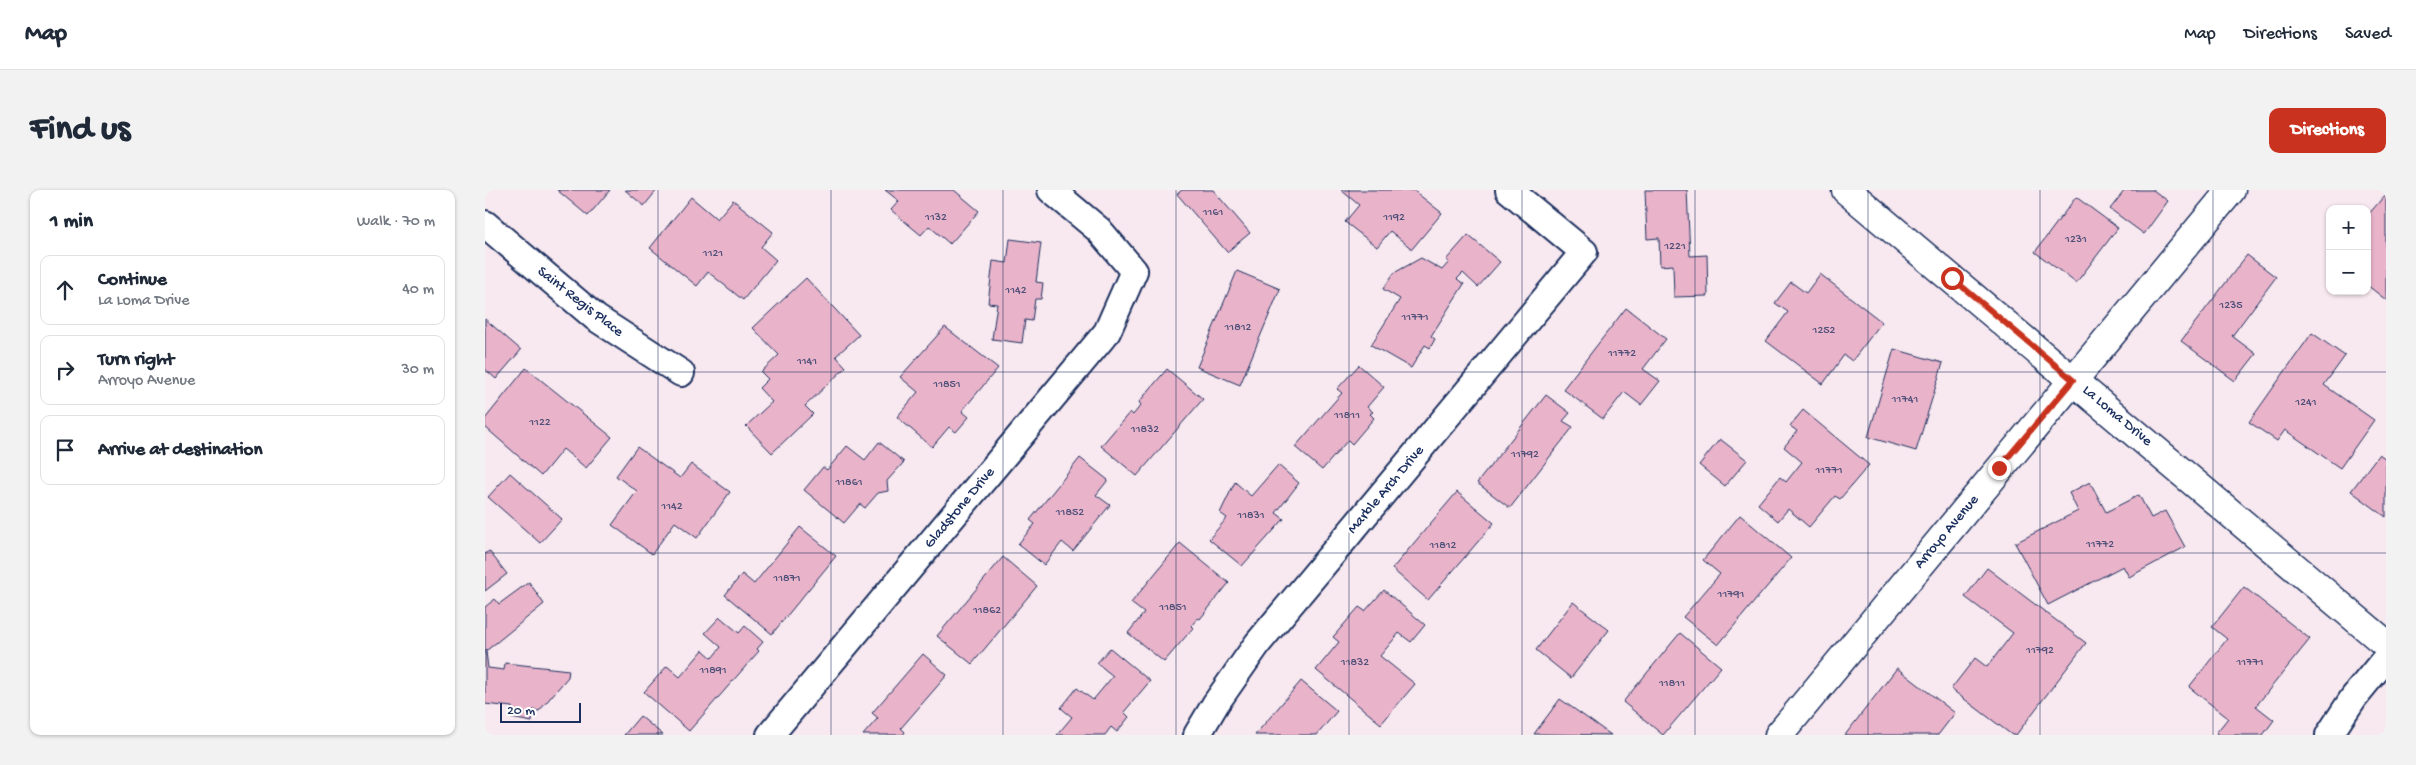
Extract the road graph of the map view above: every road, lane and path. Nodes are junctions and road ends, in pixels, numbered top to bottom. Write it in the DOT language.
graph roads {
  1 [pos="1051,190"];
  2 [pos="1509,190"];
  3 [pos="1846,190"];
  4 [pos="2231,190"];
  5 [pos="485,224"];
  6 [pos="681,373"];
  7 [pos="2073,380"];
  8 [pos="2386,644"];
  9 [pos="2386,658"];
  10 [pos="770,735"];
  11 [pos="1197,735"];
  12 [pos="1779,735"];
  13 [pos="2329,735"];
  1 -- 10 [label="street, Gladstone Drive"];
  2 -- 11 [label="street, Marble Arch Drive"];
  3 -- 7 [label="main road, La Loma Drive"];
  4 -- 7 [label="main road, Arroyo Avenue"];
  5 -- 6 [label="street, Saint Regis Place"];
  7 -- 8 [label="main road, La Loma Drive"];
  7 -- 12 [label="main road, Arroyo Avenue"];
  9 -- 13 [label="street"];
}
